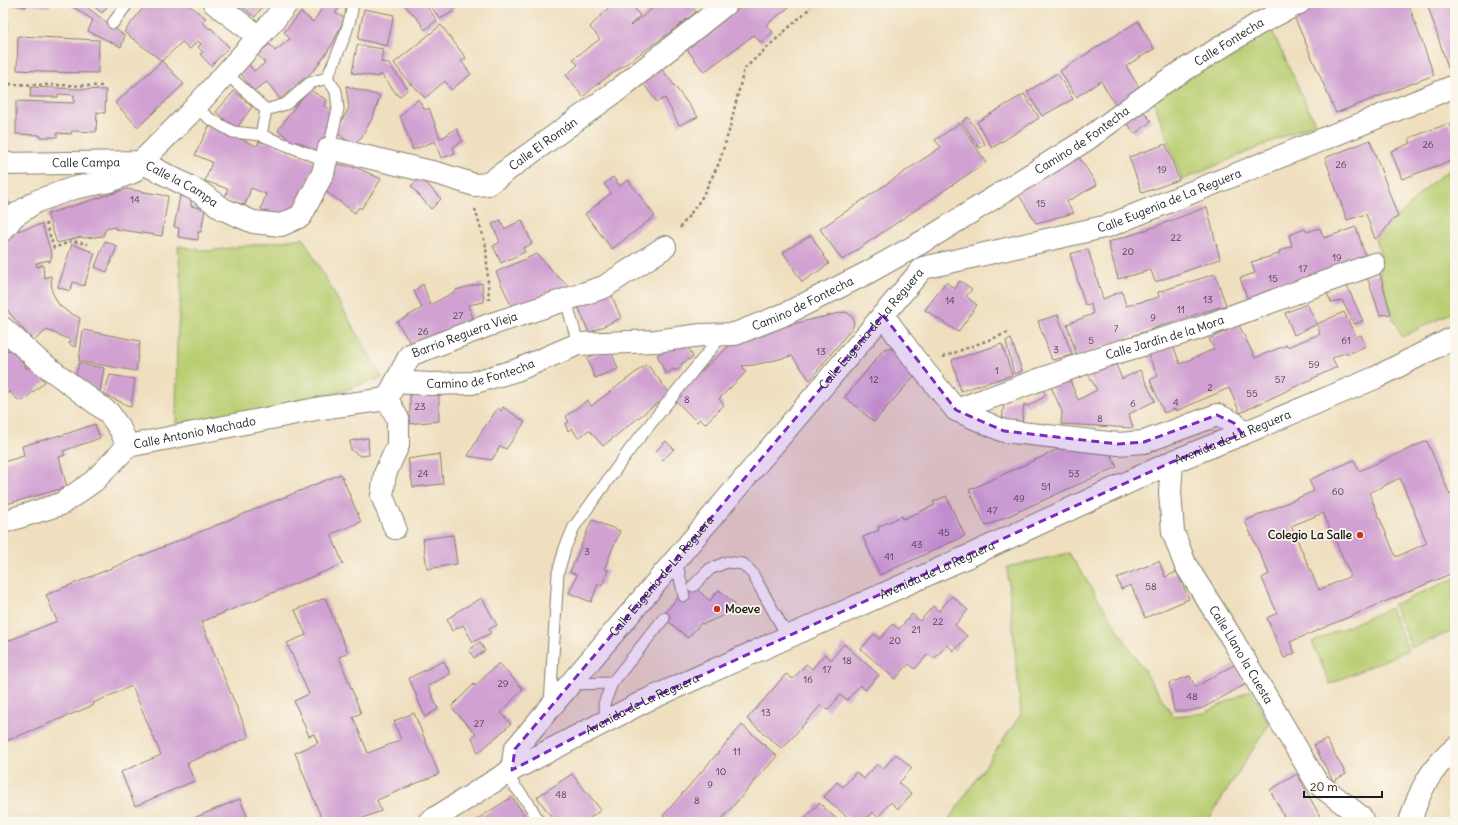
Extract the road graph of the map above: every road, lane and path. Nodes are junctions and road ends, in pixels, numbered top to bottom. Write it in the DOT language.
graph roads {
  1 [pos="128,3"];
  2 [pos="214,3"];
  3 [pos="287,3"];
  4 [pos="352,3"];
  5 [pos="727,3"];
  6 [pos="1299,3"];
  7 [pos="811,7"];
  8 [pos="7,21"];
  9 [pos="113,23"];
  10 [pos="258,37"];
  11 [pos="3,55"];
  12 [pos="226,73"];
  13 [pos="327,78"];
  14 [pos="3,84"];
  15 [pos="1162,84"];
  16 [pos="102,86"];
  17 [pos="1455,86"];
  18 [pos="195,107"];
  19 [pos="266,110"];
  20 [pos="261,135"];
  21 [pos="328,154"];
  22 [pos="141,162"];
  23 [pos="3,164"];
  24 [pos="476,185"];
  25 [pos="39,200"];
  26 [pos="3,230"];
  27 [pos="88,244"];
  28 [pos="665,247"];
  29 [pos="909,249"];
  30 [pos="1374,264"];
  31 [pos="923,268"];
  32 [pos="566,300"];
  33 [pos="883,315"];
  34 [pos="489,325"];
  35 [pos="3,328"];
  36 [pos="1010,332"];
  37 [pos="722,334"];
  38 [pos="1449,342"];
  39 [pos="578,344"];
  40 [pos="922,368"];
  41 [pos="392,390"];
  42 [pos="956,410"];
  43 [pos="1242,434"];
  44 [pos="128,446"];
  45 [pos="1172,462"];
  46 [pos="3,522"];
  47 [pos="395,528"];
  48 [pos="676,560"];
  49 [pos="693,586"];
  50 [pos="684,596"];
  51 [pos="664,618"];
  52 [pos="788,638"];
  53 [pos="612,683"];
  54 [pos="571,684"];
  55 [pos="550,709"];
  56 [pos="608,721"];
  57 [pos="1455,748"];
  58 [pos="509,772"];
  59 [pos="429,822"];
  60 [pos="539,822"];
  61 [pos="1363,822"];
  62 [pos="1410,822"];
  1 -- 9 [label="lane"];
  2 -- 10 [label="street"];
  3 -- 10 [label="street"];
  4 -- 13 [label="lane"];
  5 -- 24 [label="street, Calle El Román"];
  6 -- 15 [label="street, Calle Fontecha"];
  7 -- 28 [label="path"];
  8 -- 11 [label="path"];
  10 -- 12 [label="street"];
  12 -- 18 [label="street"];
  12 -- 19 [label="lane"];
  13 -- 19 [label="lane"];
  13 -- 21 [label="lane"];
  14 -- 16 [label="path"];
  15 -- 29 [label="street, Camino de Fontecha"];
  17 -- 31 [label="street, Calle Eugenia de La Reguera"];
  18 -- 20 [label="lane"];
  18 -- 22 [label="street"];
  19 -- 20 [label="lane"];
  20 -- 21 [label="lane"];
  21 -- 22 [label="street, Calle la Campa"];
  21 -- 24 [label="street"];
  22 -- 23 [label="street, Calle Campa"];
  22 -- 25 [label="street, Calle la Campa"];
  24 -- 34 [label="path"];
  25 -- 26 [label="street, Calle la Campa"];
  25 -- 27 [label="path"];
  28 -- 32 [label="street, Barrio Reguera Vieja"];
  29 -- 31 [label="street"];
  29 -- 37 [label="street, Camino de Fontecha"];
  30 -- 42 [label="street, Calle Jardín de la Mora"];
  31 -- 33 [label="street, Calle Eugenia de La Reguera"];
  32 -- 34 [label="street, Barrio Reguera Vieja"];
  32 -- 39 [label="lane"];
  33 -- 40 [label="street"];
  33 -- 48 [label="street, Calle Eugenia de La Reguera"];
  34 -- 41 [label="street, Barrio Reguera Vieja"];
  35 -- 44 [label="street, Calle Antonio Machado"];
  36 -- 40 [label="path"];
  37 -- 39 [label="street, Camino de Fontecha"];
  37 -- 55 [label="lane"];
  38 -- 43 [label="street, Avenida de La Reguera"];
  39 -- 41 [label="street, Camino de Fontecha"];
  40 -- 42 [label="street"];
  41 -- 44 [label="street, Calle Antonio Machado"];
  41 -- 47 [label="street"];
  42 -- 43 [label="street"];
  43 -- 45 [label="street, Avenida de La Reguera"];
  44 -- 46 [label="street"];
  45 -- 52 [label="street, Avenida de La Reguera"];
  45 -- 61 [label="street, Calle Llano la Cuesta"];
  48 -- 50 [label="lane"];
  48 -- 54 [label="street, Calle Eugenia de La Reguera"];
  49 -- 52 [label="lane"];
  51 -- 53 [label="lane"];
  52 -- 56 [label="street, Avenida de La Reguera"];
  53 -- 54 [label="lane"];
  53 -- 56 [label="lane"];
  54 -- 55 [label="street, Calle Eugenia de La Reguera"];
  55 -- 58 [label="street, Calle Eugenia de La Reguera"];
  56 -- 58 [label="street, Avenida de La Reguera"];
  57 -- 62 [label="street"];
  58 -- 59 [label="street, Avenida de La Reguera"];
  58 -- 60 [label="lane"];
}
